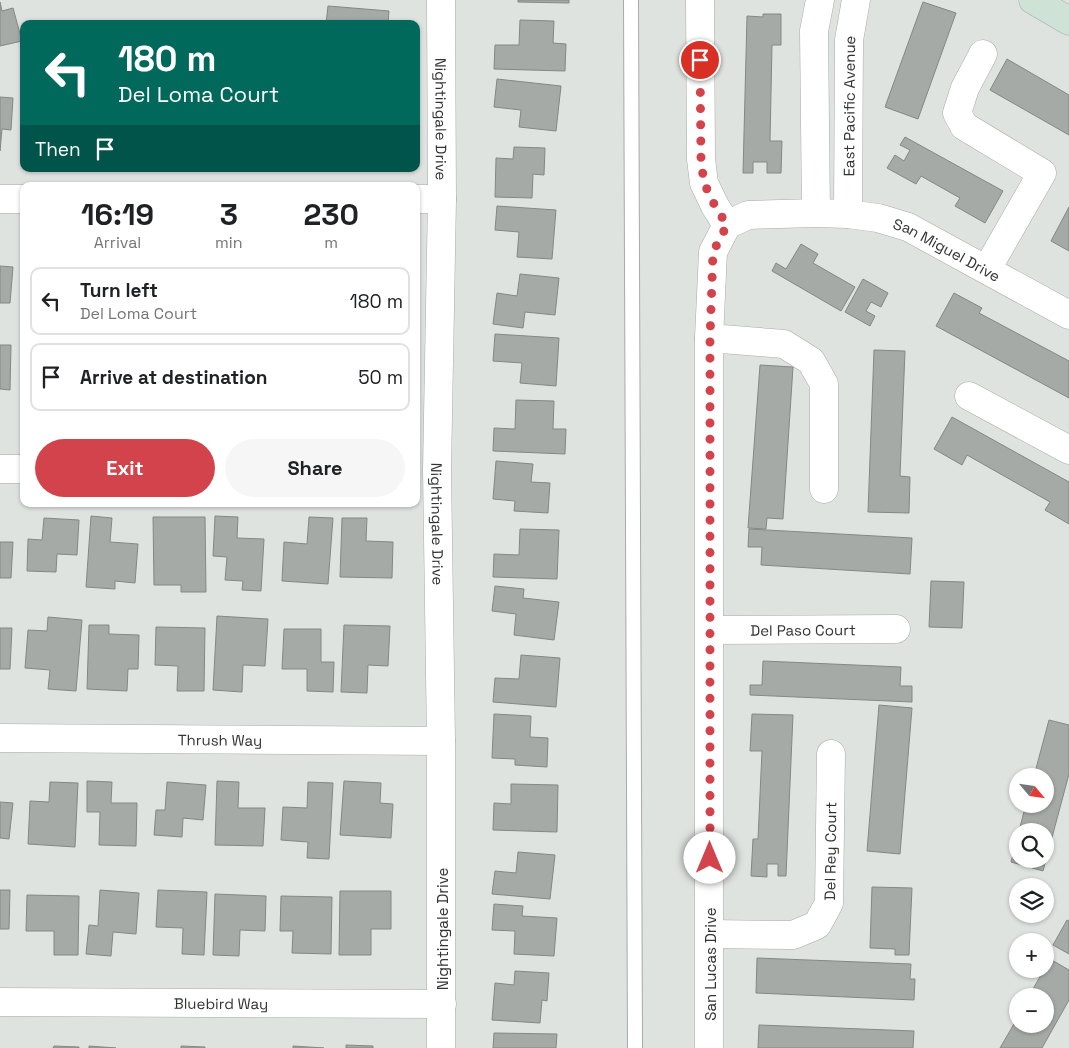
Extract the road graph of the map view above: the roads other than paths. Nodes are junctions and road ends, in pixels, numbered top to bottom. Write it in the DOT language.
graph roads {
  1 [pos="441,0"];
  2 [pos="631,0"];
  3 [pos="700,0"];
  4 [pos="820,0"];
  5 [pos="856,0"];
  6 [pos="1033,0"];
  7 [pos="1069,21"];
  8 [pos="982,54"];
  9 [pos="0,199"];
  10 [pos="20,199"];
  11 [pos="429,199"];
  12 [pos="816,213"];
  13 [pos="848,214"];
  14 [pos="727,225"];
  15 [pos="987,269"];
  16 [pos="1069,315"];
  17 [pos="710,338"];
  18 [pos="969,396"];
  19 [pos="1069,450"];
  20 [pos="0,469"];
  21 [pos="20,469"];
  22 [pos="427,470"];
  23 [pos="824,489"];
  24 [pos="896,629"];
  25 [pos="711,630"];
  26 [pos="0,738"];
  27 [pos="441,741"];
  28 [pos="831,754"];
  29 [pos="710,934"];
  30 [pos="0,1002"];
  31 [pos="442,1004"];
  32 [pos="441,1048"];
  33 [pos="635,1048"];
  34 [pos="709,1048"];
  1 -- 11 [label="street, Nightingale Drive"];
  2 -- 33 [label="lane"];
  3 -- 14 [label="street"];
  4 -- 12 [label="street"];
  5 -- 13 [label="street, East Pacific Avenue"];
  6 -- 7 [label="main road"];
  8 -- 15 [label="street"];
  9 -- 10 [label="street"];
  11 -- 22 [label="street, Nightingale Drive"];
  12 -- 13 [label="street, San Miguel Drive"];
  12 -- 14 [label="street"];
  13 -- 15 [label="street, San Miguel Drive"];
  14 -- 17 [label="street, San Lucas Drive"];
  15 -- 16 [label="street, San Miguel Drive"];
  17 -- 23 [label="street"];
  17 -- 25 [label="street, San Lucas Drive"];
  18 -- 19 [label="street"];
  20 -- 21 [label="street"];
  22 -- 27 [label="street, Nightingale Drive"];
  24 -- 25 [label="street, Del Paso Court"];
  25 -- 29 [label="street, San Lucas Drive"];
  26 -- 27 [label="street, Thrush Way"];
  27 -- 31 [label="street, Nightingale Drive"];
  28 -- 29 [label="street, Del Rey Court"];
  29 -- 34 [label="street, San Lucas Drive"];
  30 -- 31 [label="street, Bluebird Way"];
  31 -- 32 [label="street, Nightingale Drive"];
}
